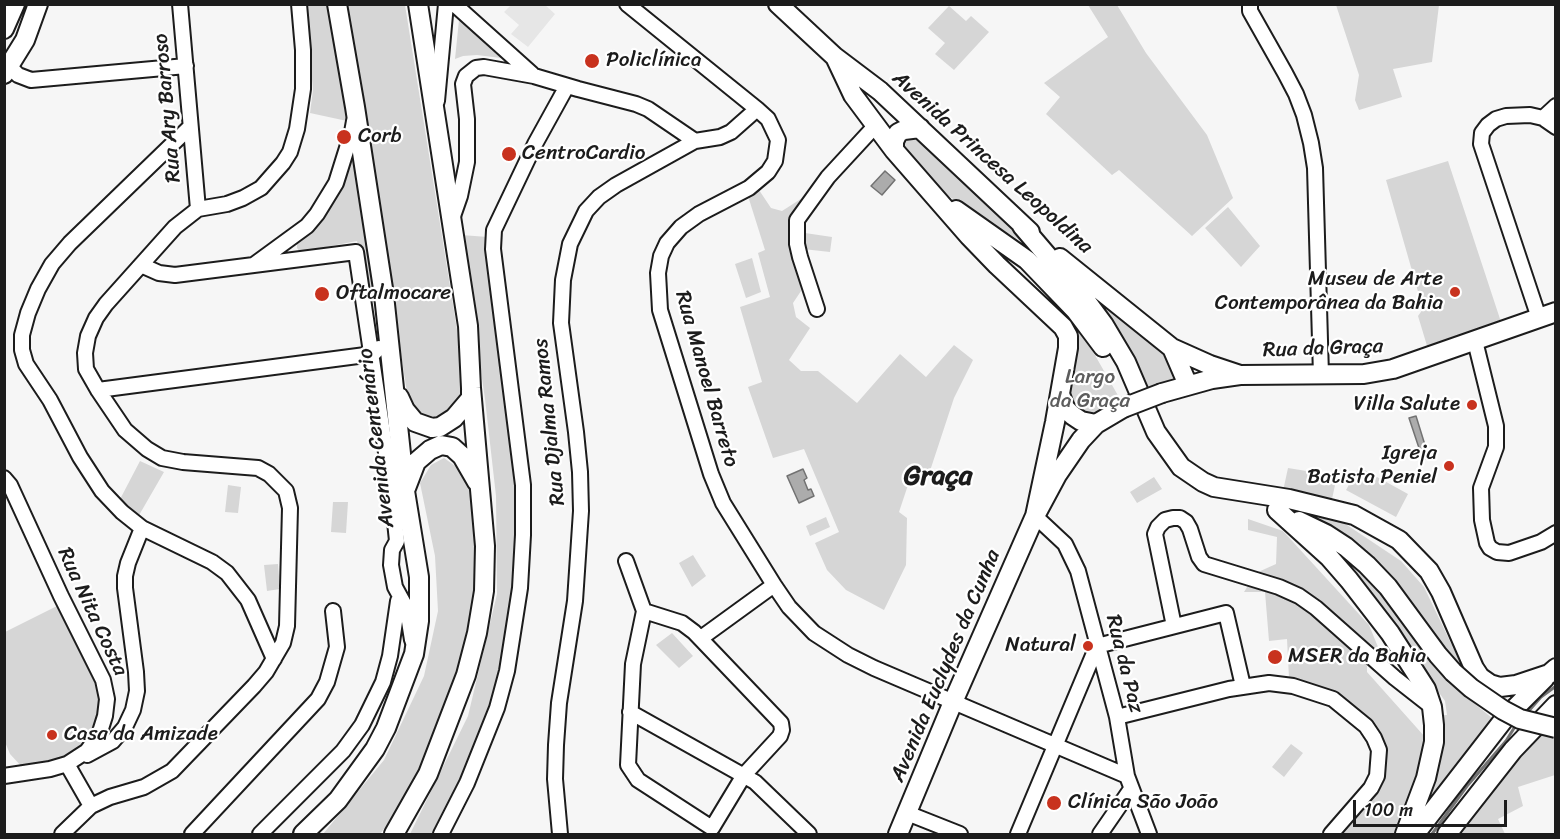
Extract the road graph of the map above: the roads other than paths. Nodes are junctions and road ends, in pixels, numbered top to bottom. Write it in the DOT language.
graph roads {
  1 [pos="15,4"];
  2 [pos="38,4"];
  3 [pos="180,4"];
  4 [pos="298,4"];
  5 [pos="337,4"];
  6 [pos="417,4"];
  7 [pos="446,4"];
  8 [pos="454,4"];
  9 [pos="627,4"];
  10 [pos="778,4"];
  11 [pos="1246,6"];
  12 [pos="4,29"];
  13 [pos="835,57"];
  14 [pos="186,66"];
  15 [pos="7,71"];
  16 [pos="534,75"];
  17 [pos="567,86"];
  18 [pos="880,91"];
  19 [pos="1556,106"];
  20 [pos="356,107"];
  21 [pos="757,109"];
  22 [pos="864,109"];
  23 [pos="435,115"];
  24 [pos="1543,118"];
  25 [pos="876,125"];
  26 [pos="190,127"];
  27 [pos="1556,127"];
  28 [pos="920,128"];
  29 [pos="695,141"];
  30 [pos="894,150"];
  31 [pos="928,189"];
  32 [pos="198,209"];
  33 [pos="451,221"];
  34 [pos="1022,226"];
  35 [pos="141,264"];
  36 [pos="255,264"];
  37 [pos="817,309"];
  38 [pos="1547,315"];
  39 [pos="387,335"];
  40 [pos="1475,341"];
  41 [pos="1172,348"];
  42 [pos="373,354"];
  43 [pos="1240,375"];
  44 [pos="1321,375"];
  45 [pos="1134,383"];
  46 [pos="1188,385"];
  47 [pos="394,387"];
  48 [pos="471,388"];
  49 [pos="98,390"];
  50 [pos="1060,394"];
  51 [pos="1096,424"];
  52 [pos="4,478"];
  53 [pos="1214,487"];
  54 [pos="405,491"];
  55 [pos="481,498"];
  56 [pos="1277,510"];
  57 [pos="1035,516"];
  58 [pos="142,528"];
  59 [pos="1556,533"];
  60 [pos="626,561"];
  61 [pos="774,585"];
  62 [pos="401,598"];
  63 [pos="333,611"];
  64 [pos="644,611"];
  65 [pos="1174,626"];
  66 [pos="701,638"];
  67 [pos="1097,646"];
  68 [pos="414,654"];
  69 [pos="274,658"];
  70 [pos="1553,671"];
  71 [pos="1243,686"];
  72 [pos="953,702"];
  73 [pos="1556,705"];
  74 [pos="1432,707"];
  75 [pos="630,712"];
  76 [pos="1117,717"];
  77 [pos="1556,728"];
  78 [pos="1054,747"];
  79 [pos="4,761"];
  80 [pos="67,764"];
  81 [pos="8,775"];
  82 [pos="744,775"];
  83 [pos="1129,782"];
  84 [pos="91,806"];
  85 [pos="907,813"];
  86 [pos="717,831"];
  87 [pos="62,834"];
  88 [pos="192,834"];
  89 [pos="260,834"];
  90 [pos="303,834"];
  91 [pos="394,834"];
  92 [pos="441,834"];
  93 [pos="560,834"];
  94 [pos="809,834"];
  95 [pos="898,834"];
  96 [pos="960,834"];
  97 [pos="1018,834"];
  98 [pos="1100,834"];
  99 [pos="1149,834"];
  100 [pos="1331,834"];
  101 [pos="1405,834"];
  102 [pos="1415,834"];
  103 [pos="1447,834"];
  1 -- 12 [label="main road"];
  2 -- 15 [label="main road"];
  3 -- 14 [label="street, Rua Ary Barroso"];
  4 -- 32 [label="street"];
  5 -- 20 [label="main road, Avenida Centenário"];
  6 -- 23 [label="main road"];
  7 -- 23 [label="street"];
  8 -- 16 [label="street"];
  9 -- 21 [label="street, Rua Manoel Barreto"];
  10 -- 13 [label="main road, Avenida Princesa Leopoldina"];
  11 -- 44 [label="street"];
  13 -- 18 [label="main road, Avenida Princesa Leopoldina"];
  13 -- 22 [label="main road, Avenida Princesa Leopoldina"];
  14 -- 15 [label="street"];
  14 -- 26 [label="street, Rua Ary Barroso"];
  16 -- 17 [label="street"];
  16 -- 33 [label="street"];
  17 -- 29 [label="street"];
  17 -- 92 [label="street"];
  18 -- 22 [label="main road"];
  18 -- 28 [label="main road, Avenida Princesa Leopoldina"];
  19 -- 24 [label="street"];
  20 -- 36 [label="street"];
  20 -- 39 [label="main road, Avenida Centenário"];
  21 -- 29 [label="street, Rua Djalma Ramos"];
  21 -- 61 [label="street, Rua Manoel Barreto"];
  22 -- 25 [label="main road, Avenida Princesa Leopoldina"];
  23 -- 33 [label="main road"];
  24 -- 27 [label="street"];
  24 -- 38 [label="street"];
  25 -- 30 [label="main road, Avenida Princesa Leopoldina"];
  25 -- 37 [label="street"];
  26 -- 32 [label="street, Rua Ary Barroso"];
  26 -- 58 [label="street"];
  28 -- 30 [label="main road"];
  28 -- 34 [label="main road, Avenida Princesa Leopoldina"];
  29 -- 93 [label="street, Rua Djalma Ramos"];
  30 -- 31 [label="main road, Avenida Princesa Leopoldina"];
  31 -- 45 [label="main road"];
  31 -- 50 [label="main road, Avenida Princesa Leopoldina"];
  32 -- 35 [label="street"];
  33 -- 48 [label="main road"];
  34 -- 41 [label="main road, Avenida Princesa Leopoldina"];
  34 -- 45 [label="main road"];
  35 -- 36 [label="street"];
  35 -- 49 [label="street"];
  36 -- 42 [label="street"];
  38 -- 40 [label="main road, Rua da Graça"];
  39 -- 42 [label="street"];
  39 -- 47 [label="main road, Avenida Centenário"];
  40 -- 44 [label="main road, Rua da Graça"];
  40 -- 59 [label="street"];
  41 -- 43 [label="main road, Avenida Princesa Leopoldina"];
  41 -- 46 [label="main road"];
  42 -- 49 [label="street"];
  42 -- 62 [label="street"];
  43 -- 44 [label="main road, Rua da Graça"];
  43 -- 46 [label="main road, Rua da Graça"];
  45 -- 53 [label="main road"];
  46 -- 51 [label="main road, Rua da Graça, bridge"];
  47 -- 48 [label="main road"];
  47 -- 54 [label="main road, Avenida Centenário"];
  48 -- 55 [label="main road"];
  49 -- 69 [label="street"];
  50 -- 51 [label="main road"];
  50 -- 57 [label="main road"];
  51 -- 57 [label="main road"];
  52 -- 80 [label="street, Rua Nita Costa"];
  53 -- 56 [label="main road"];
  53 -- 70 [label="main road"];
  54 -- 55 [label="main road"];
  54 -- 68 [label="main road, Avenida Centenário"];
  55 -- 91 [label="main road"];
  56 -- 74 [label="main road"];
  56 -- 77 [label="main road, bridge"];
  57 -- 67 [label="street, Rua da Paz"];
  57 -- 72 [label="main road, Avenida Euclydes da Cunha"];
  58 -- 69 [label="street"];
  58 -- 80 [label="street"];
  60 -- 64 [label="street"];
  61 -- 66 [label="street"];
  61 -- 72 [label="street, Rua Manoel Barreto"];
  62 -- 68 [label="street"];
  62 -- 89 [label="street"];
  63 -- 88 [label="street"];
  64 -- 66 [label="street"];
  64 -- 75 [label="street"];
  65 -- 67 [label="street"];
  65 -- 71 [label="street"];
  65 -- 74 [label="street"];
  66 -- 82 [label="street"];
  67 -- 76 [label="street, Rua da Paz"];
  67 -- 78 [label="street"];
  68 -- 90 [label="main road, Avenida Centenário"];
  69 -- 84 [label="street"];
  70 -- 102 [label="main road"];
  71 -- 76 [label="street"];
  71 -- 100 [label="street"];
  72 -- 78 [label="street, Rua Manoel Barreto"];
  72 -- 85 [label="main road, Avenida Euclydes da Cunha"];
  73 -- 103 [label="main road"];
  74 -- 101 [label="main road"];
  75 -- 82 [label="street"];
  75 -- 86 [label="street"];
  76 -- 83 [label="street, Rua da Paz"];
  78 -- 83 [label="street, Rua Manoel Barreto"];
  78 -- 97 [label="street"];
  79 -- 81 [label="street"];
  80 -- 81 [label="street, Rua Nita Costa"];
  80 -- 84 [label="street"];
  82 -- 86 [label="street"];
  82 -- 94 [label="street"];
  83 -- 98 [label="street"];
  83 -- 99 [label="street, Rua da Paz"];
  84 -- 87 [label="street"];
  85 -- 95 [label="main road, Avenida Euclydes da Cunha"];
  85 -- 96 [label="street"];
}
